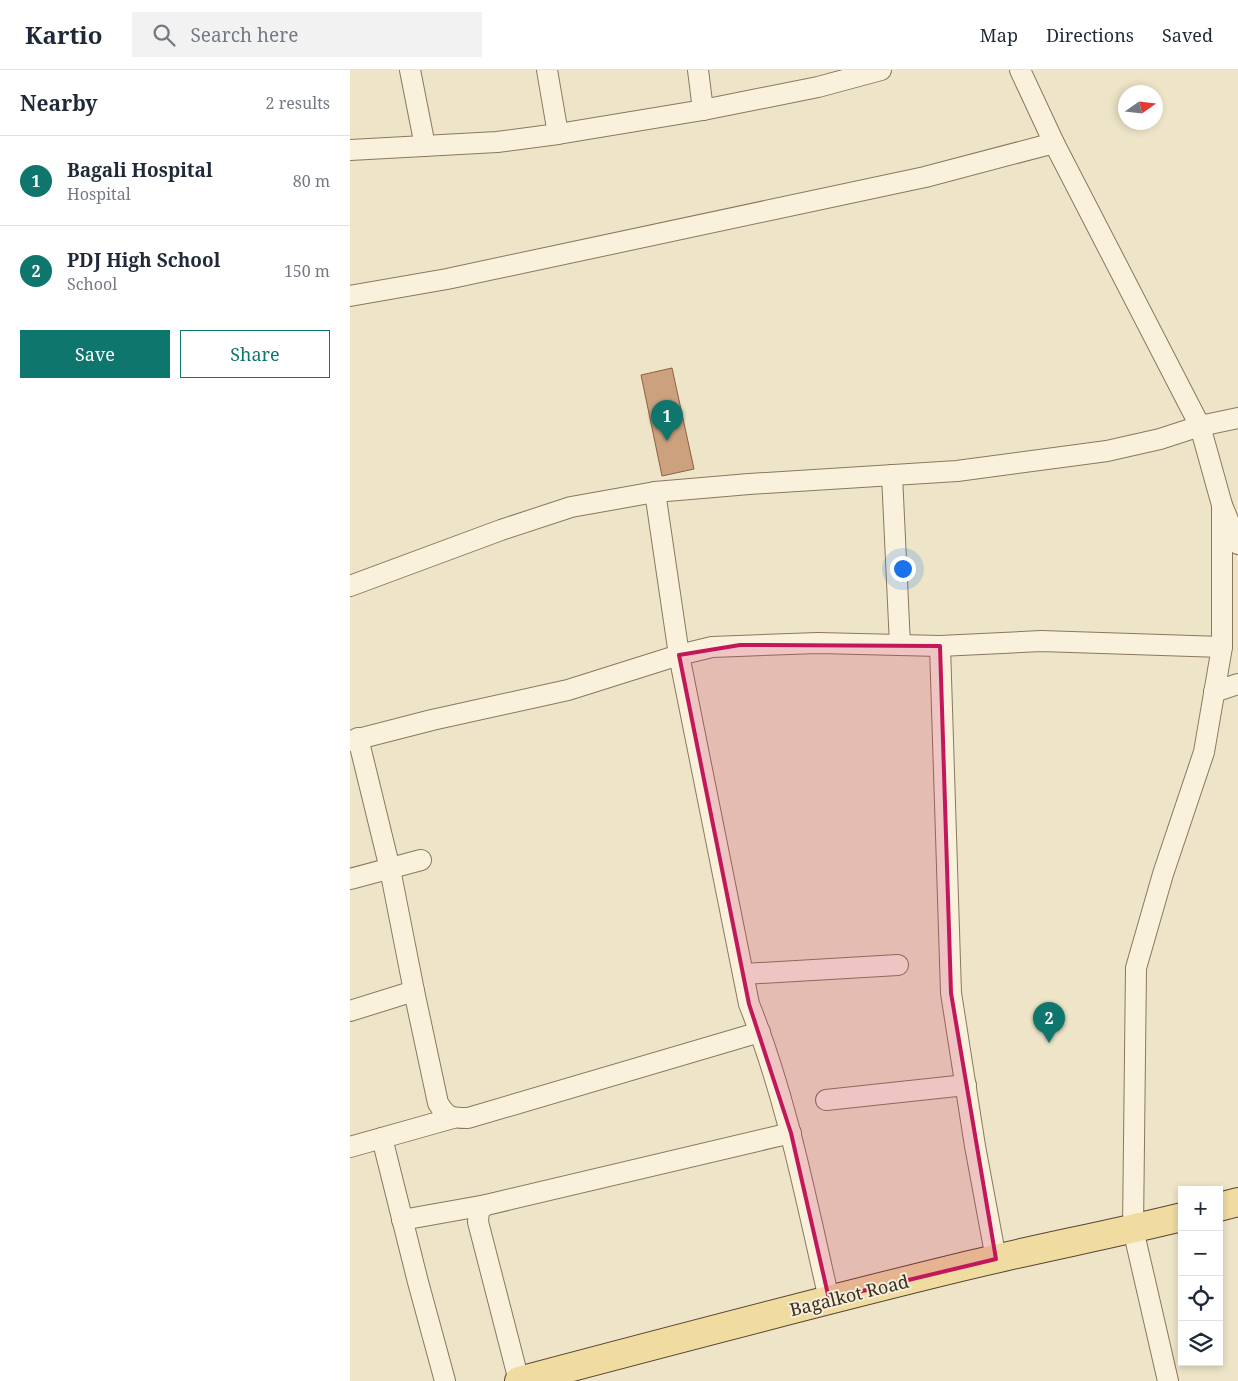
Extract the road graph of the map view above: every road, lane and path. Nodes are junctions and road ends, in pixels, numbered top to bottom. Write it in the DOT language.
graph roads {
  1 [pos="410,70"];
  2 [pos="547,70"];
  3 [pos="698,70"];
  4 [pos="880,70"];
  5 [pos="1020,70"];
  6 [pos="703,110"];
  7 [pos="558,134"];
  8 [pos="1054,143"];
  9 [pos="425,146"];
  10 [pos="350,150"];
  11 [pos="350,296"];
  12 [pos="1238,418"];
  13 [pos="1200,426"];
  14 [pos="892,475"];
  15 [pos="655,492"];
  16 [pos="1222,505"];
  17 [pos="1238,544"];
  18 [pos="350,586"];
  19 [pos="900,645"];
  20 [pos="940,646"];
  21 [pos="1222,647"];
  22 [pos="679,655"];
  23 [pos="1238,684"];
  24 [pos="1214,692"];
  25 [pos="354,739"];
  26 [pos="421,860"];
  27 [pos="390,869"];
  28 [pos="350,879"];
  29 [pos="898,965"];
  30 [pos="744,974"];
  31 [pos="414,991"];
  32 [pos="350,1011"];
  33 [pos="760,1032"];
  34 [pos="966,1085"];
  35 [pos="826,1100"];
  36 [pos="453,1118"];
  37 [pos="791,1133"];
  38 [pos="382,1138"];
  39 [pos="350,1147"];
  40 [pos="1238,1202"];
  41 [pos="486,1205"];
  42 [pos="1223,1206"];
  43 [pos="1178,1218"];
  44 [pos="402,1220"];
  45 [pos="1133,1229"];
  46 [pos="996,1258"];
  47 [pos="829,1299"];
  48 [pos="445,1381"];
  49 [pos="519,1381"];
  50 [pos="1168,1381"];
  1 -- 9 [label="street"];
  2 -- 7 [label="street"];
  3 -- 6 [label="street"];
  4 -- 6 [label="street"];
  5 -- 8 [label="street"];
  6 -- 7 [label="street"];
  7 -- 9 [label="street"];
  8 -- 11 [label="street"];
  8 -- 13 [label="street"];
  9 -- 10 [label="street"];
  12 -- 13 [label="street"];
  13 -- 14 [label="street"];
  13 -- 16 [label="street"];
  14 -- 15 [label="street"];
  14 -- 19 [label="street"];
  15 -- 18 [label="street"];
  15 -- 22 [label="street"];
  16 -- 17 [label="street"];
  16 -- 21 [label="street"];
  19 -- 20 [label="street"];
  19 -- 22 [label="street"];
  20 -- 21 [label="street"];
  20 -- 34 [label="street"];
  21 -- 24 [label="street"];
  22 -- 25 [label="street"];
  22 -- 30 [label="street"];
  23 -- 24 [label="street"];
  24 -- 45 [label="street"];
  25 -- 27 [label="street"];
  26 -- 27 [label="street"];
  27 -- 28 [label="street"];
  27 -- 31 [label="street"];
  29 -- 30 [label="street"];
  30 -- 33 [label="street"];
  31 -- 32 [label="street"];
  31 -- 36 [label="street"];
  33 -- 36 [label="street"];
  33 -- 37 [label="street"];
  34 -- 35 [label="street"];
  34 -- 46 [label="street"];
  36 -- 38 [label="street"];
  37 -- 41 [label="street"];
  37 -- 47 [label="street"];
  38 -- 39 [label="street"];
  38 -- 44 [label="street"];
  40 -- 42 [label="main road"];
  41 -- 44 [label="street"];
  41 -- 49 [label="street"];
  43 -- 45 [label="main road, Bagalkot Road"];
  44 -- 48 [label="street"];
  45 -- 46 [label="main road, Bagalkot Road"];
  45 -- 50 [label="street"];
  46 -- 47 [label="main road, Bagalkot Road"];
  47 -- 49 [label="main road, Bagalkot Road"];
}
